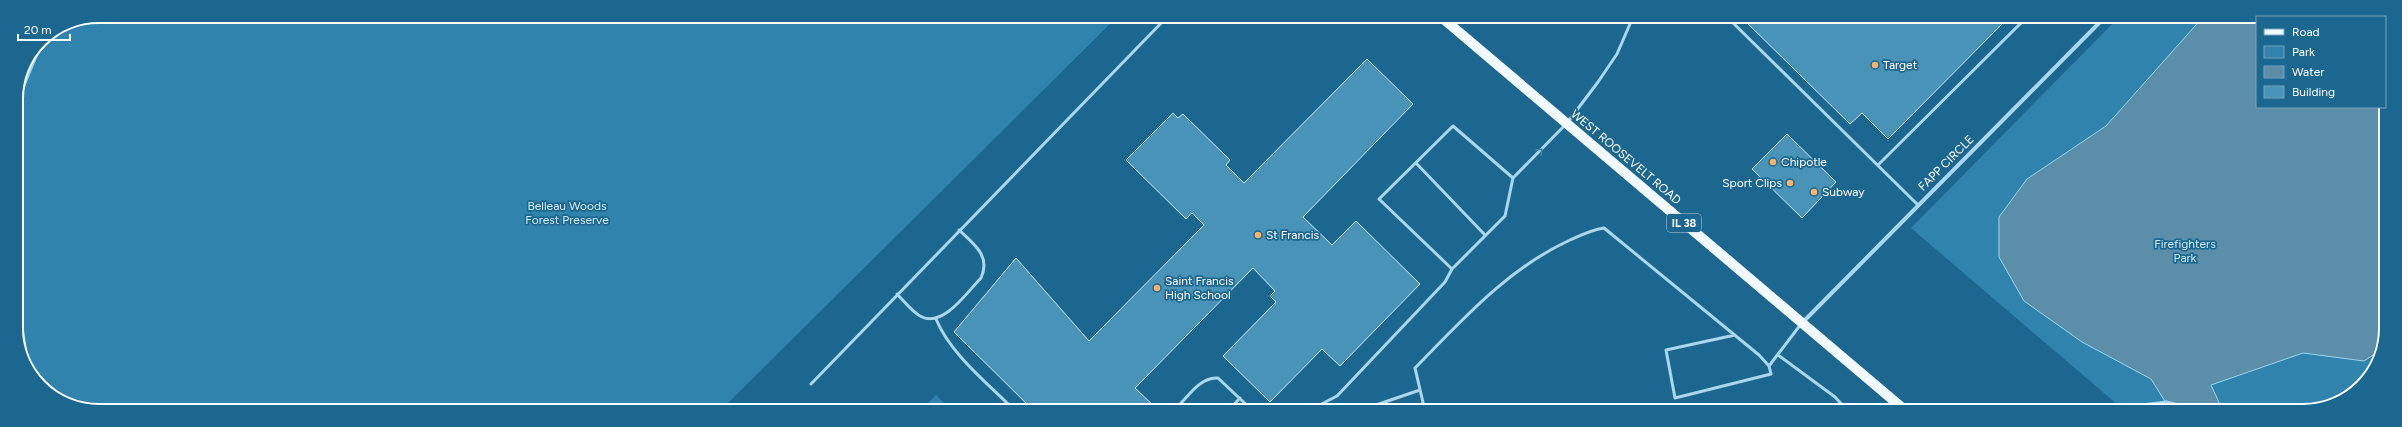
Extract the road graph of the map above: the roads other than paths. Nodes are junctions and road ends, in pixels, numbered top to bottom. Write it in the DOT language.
graph roads {
  1 [pos="1161,23"];
  2 [pos="1448,23"];
  3 [pos="1630,23"];
  4 [pos="1734,23"];
  5 [pos="2021,23"];
  6 [pos="2099,23"];
  7 [pos="1566,123"];
  8 [pos="1416,163"];
  9 [pos="1878,165"];
  10 [pos="1513,178"];
  11 [pos="1918,205"];
  12 [pos="960,230"];
  13 [pos="1485,235"];
  14 [pos="1452,268"];
  15 [pos="897,294"];
  16 [pos="936,319"];
  17 [pos="1802,323"];
  18 [pos="1735,335"];
  19 [pos="1778,355"];
  20 [pos="1769,366"];
  21 [pos="811,384"];
  22 [pos="1420,390"];
  23 [pos="1240,398"];
  24 [pos="1008,404"];
  25 [pos="1180,404"];
  26 [pos="1234,404"];
  27 [pos="1246,404"];
  28 [pos="1322,404"];
  29 [pos="1379,404"];
  30 [pos="1423,404"];
  31 [pos="1841,404"];
  32 [pos="1898,404"];
  1 -- 12 [label="lane"];
  2 -- 7 [label="main road, WEST ROOSEVELT ROAD / IL 38"];
  3 -- 7 [label="lane"];
  4 -- 9 [label="lane"];
  5 -- 9 [label="lane"];
  6 -- 11 [label="street, FAPP CIRCLE"];
  10 -- 7 [label="lane, one-way"];
  7 -- 17 [label="main road, WEST ROOSEVELT ROAD / IL 38"];
  8 -- 10 [label="lane"];
  8 -- 13 [label="lane"];
  8 -- 14 [label="lane"];
  9 -- 11 [label="lane"];
  10 -- 13 [label="lane"];
  11 -- 17 [label="street, FAPP CIRCLE"];
  12 -- 15 [label="lane"];
  12 -- 16 [label="lane"];
  13 -- 14 [label="lane"];
  14 -- 28 [label="lane"];
  15 -- 16 [label="lane"];
  15 -- 21 [label="lane"];
  16 -- 24 [label="lane"];
  17 -- 19 [label="lane"];
  17 -- 32 [label="main road, WEST ROOSEVELT ROAD / IL 38"];
  18 -- 20 [label="lane"];
  18 -- 20 [label="lane"];
  18 -- 22 [label="lane"];
  19 -- 20 [label="lane"];
  19 -- 31 [label="lane"];
  22 -- 29 [label="lane"];
  22 -- 30 [label="lane"];
  23 -- 25 [label="lane"];
  23 -- 26 [label="lane"];
  23 -- 27 [label="lane"];
}
